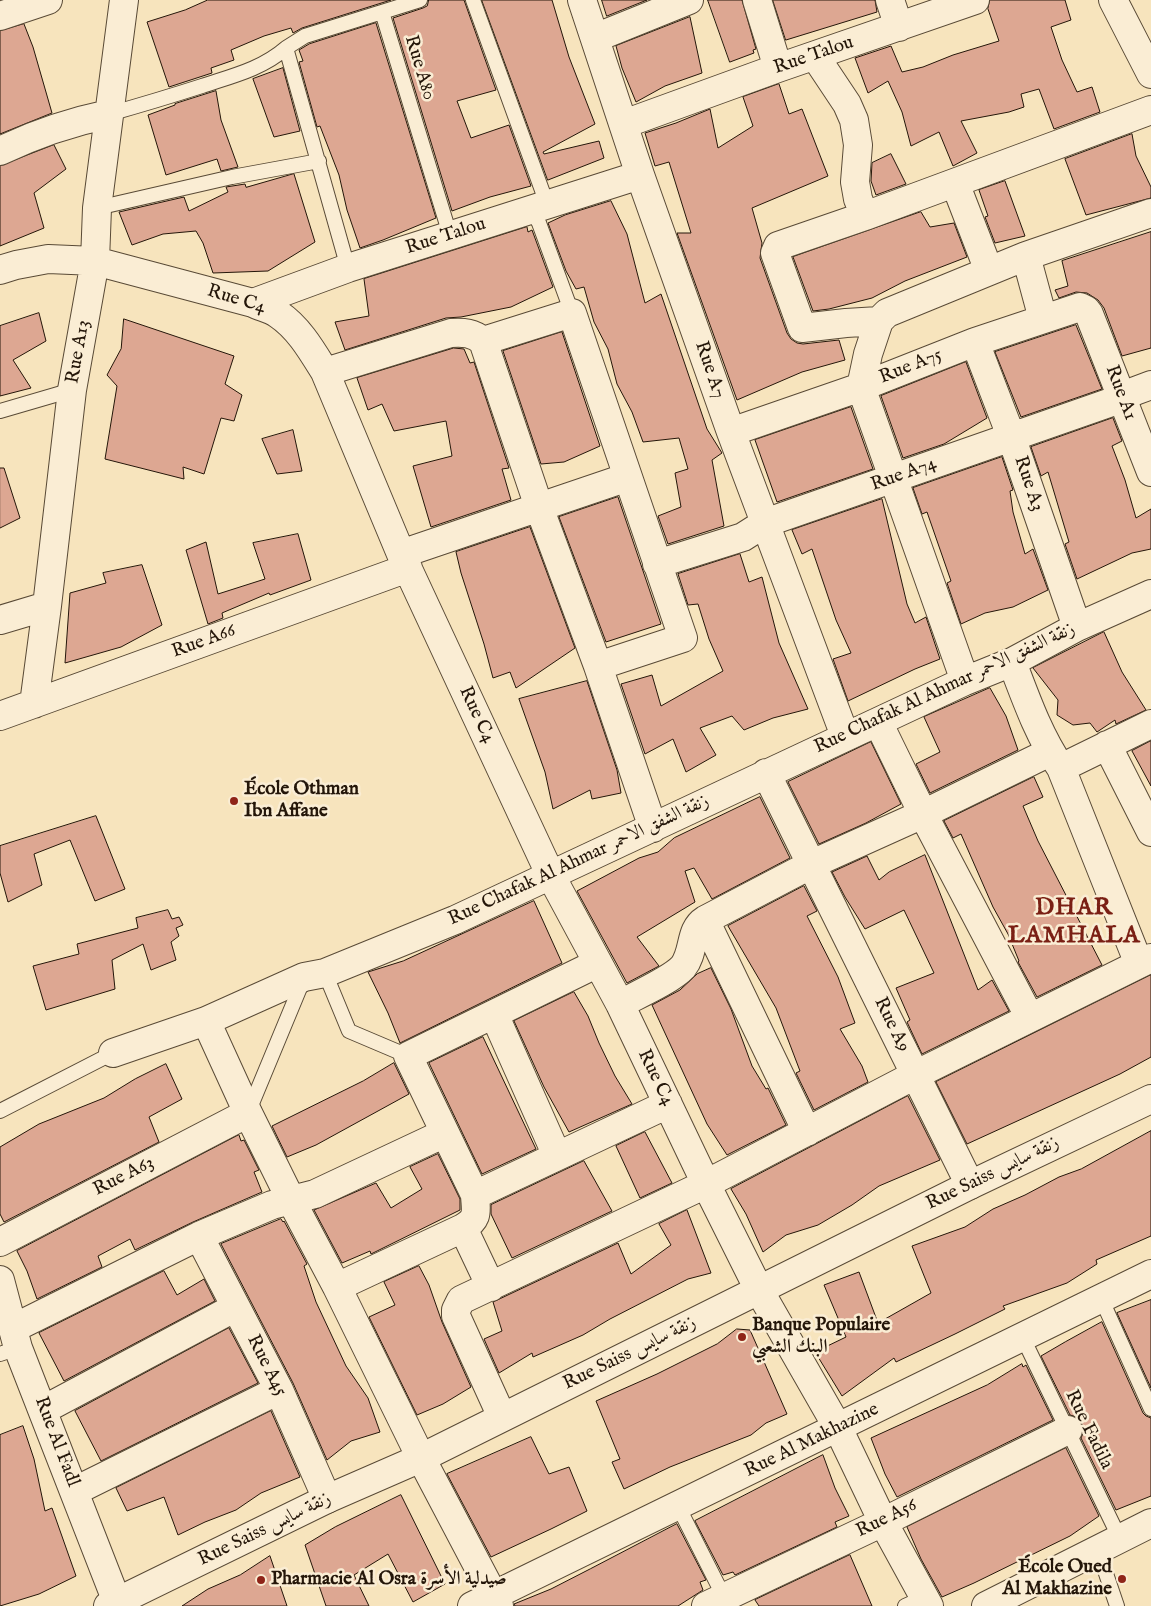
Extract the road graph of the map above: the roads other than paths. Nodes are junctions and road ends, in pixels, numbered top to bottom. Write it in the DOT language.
graph roads {
  1 [pos="48,0"];
  2 [pos="124,0"];
  3 [pos="420,0"];
  4 [pos="473,0"];
  5 [pos="582,0"];
  6 [pos="689,0"];
  7 [pos="757,0"];
  8 [pos="890,0"];
  9 [pos="975,0"];
  10 [pos="1113,0"];
  11 [pos="382,12"];
  12 [pos="0,16"];
  13 [pos="899,27"];
  14 [pos="595,38"];
  15 [pos="286,48"];
  16 [pos="815,56"];
  17 [pos="778,68"];
  18 [pos="1151,74"];
  19 [pos="1151,110"];
  20 [pos="109,114"];
  21 [pos="624,124"];
  22 [pos="0,151"];
  23 [pos="319,160"];
  24 [pos="640,175"];
  25 [pos="955,183"];
  26 [pos="539,206"];
  27 [pos="97,208"];
  28 [pos="1151,213"];
  29 [pos="865,216"];
  30 [pos="450,235"];
  31 [pos="1026,256"];
  32 [pos="96,261"];
  33 [pos="348,268"];
  34 [pos="0,270"];
  35 [pos="989,270"];
  36 [pos="253,303"];
  37 [pos="572,313"];
  38 [pos="1089,314"];
  39 [pos="1043,319"];
  40 [pos="879,321"];
  41 [pos="483,341"];
  42 [pos="974,342"];
  43 [pos="325,372"];
  44 [pos="1151,385"];
  45 [pos="861,387"];
  46 [pos="72,390"];
  47 [pos="1123,398"];
  48 [pos="0,411"];
  49 [pos="731,432"];
  50 [pos="1012,436"];
  51 [pos="1151,472"];
  52 [pos="628,477"];
  53 [pos="894,479"];
  54 [pos="539,507"];
  55 [pos="765,524"];
  56 [pos="405,561"];
  57 [pos="657,564"];
  58 [pos="1151,594"];
  59 [pos="47,606"];
  60 [pos="0,620"];
  61 [pos="1078,627"];
  62 [pos="1012,662"];
  63 [pos="598,666"];
  64 [pos="965,680"];
  65 [pos="34,704"];
  66 [pos="0,716"];
  67 [pos="878,722"];
  68 [pos="1151,724"];
  69 [pos="844,736"];
  70 [pos="1108,745"];
  71 [pos="1056,760"];
  72 [pos="766,773"];
  73 [pos="924,814"];
  74 [pos="653,828"];
  75 [pos="1151,832"];
  76 [pos="812,864"];
  77 [pos="550,874"];
  78 [pos="705,920"];
  79 [pos="1145,961"];
  80 [pos="598,963"];
  81 [pos="314,975"];
  82 [pos="620,1004"];
  83 [pos="494,1014"];
  84 [pos="1030,1018"];
  85 [pos="206,1021"];
  86 [pos="113,1053"];
  87 [pos="408,1056"];
  88 [pos="915,1075"];
  89 [pos="1151,1099"];
  90 [pos="668,1104"];
  91 [pos="0,1111"];
  92 [pos="248,1113"];
  93 [pos="807,1132"];
  94 [pos="445,1133"];
  95 [pos="557,1156"];
  96 [pos="706,1184"];
  97 [pos="970,1185"];
  98 [pos="475,1195"];
  99 [pos="291,1200"];
  100 [pos="463,1228"];
  101 [pos="199,1236"];
  102 [pos="0,1242"];
  103 [pos="1151,1274"];
  104 [pos="0,1280"];
  105 [pos="491,1286"];
  106 [pos="337,1287"];
  107 [pos="760,1290"];
  108 [pos="1101,1298"];
  109 [pos="236,1307"];
  110 [pos="1023,1338"];
  111 [pos="11,1343"];
  112 [pos="280,1390"];
  113 [pos="1151,1409"];
  114 [pos="43,1410"];
  115 [pos="502,1417"];
  116 [pos="838,1428"];
  117 [pos="1068,1430"];
  118 [pos="421,1458"];
  119 [pos="75,1491"];
  120 [pos="327,1499"];
  121 [pos="678,1506"];
  122 [pos="883,1522"];
  123 [pos="1151,1523"];
  124 [pos="1109,1544"];
  125 [pos="488,1603"];
  126 [pos="720,1603"];
  127 [pos="920,1603"];
  128 [pos="113,1604"];
  129 [pos="986,1606"];
  130 [pos="1117,1606"];
  1 -- 12 [label="street"];
  2 -- 20 [label="street, Rue A13"];
  3 -- 11 [label="lane"];
  4 -- 26 [label="lane"];
  5 -- 14 [label="street, Rue A7"];
  6 -- 14 [label="street"];
  7 -- 17 [label="street"];
  8 -- 13 [label="street"];
  9 -- 13 [label="street, Rue Talou"];
  10 -- 18 [label="street"];
  11 -- 15 [label="lane"];
  11 -- 30 [label="lane, Rue A80"];
  13 -- 16 [label="street, Rue Talou"];
  14 -- 21 [label="street, Rue A7"];
  15 -- 20 [label="lane"];
  15 -- 23 [label="lane"];
  16 -- 17 [label="street, Rue Talou"];
  16 -- 29 [label="street"];
  17 -- 21 [label="street, Rue Talou"];
  19 -- 25 [label="street"];
  20 -- 22 [label="street"];
  20 -- 27 [label="street, Rue A13"];
  21 -- 24 [label="street, Rue A7"];
  23 -- 27 [label="lane"];
  23 -- 33 [label="lane"];
  24 -- 26 [label="street, Rue Talou"];
  24 -- 49 [label="street, Rue A7"];
  25 -- 29 [label="street"];
  25 -- 35 [label="street"];
  26 -- 30 [label="street, Rue Talou"];
  26 -- 37 [label="lane"];
  27 -- 32 [label="street, Rue A13"];
  28 -- 31 [label="street"];
  29 -- 40 [label="street"];
  30 -- 33 [label="street, Rue Talou"];
  31 -- 35 [label="street"];
  31 -- 39 [label="street"];
  32 -- 34 [label="street, Rue C4"];
  32 -- 36 [label="street, Rue C4"];
  32 -- 46 [label="street, Rue A13"];
  33 -- 36 [label="street, Rue Talou"];
  35 -- 40 [label="street"];
  36 -- 43 [label="street, Rue C4"];
  37 -- 41 [label="street"];
  37 -- 52 [label="street"];
  38 -- 39 [label="street, Rue A75"];
  38 -- 47 [label="street, Rue A1"];
  39 -- 42 [label="street, Rue A75"];
  40 -- 45 [label="street"];
  41 -- 43 [label="street"];
  41 -- 54 [label="street"];
  42 -- 45 [label="street, Rue A75"];
  42 -- 50 [label="street, Rue A3"];
  43 -- 56 [label="street, Rue C4"];
  44 -- 47 [label="street, Rue A74"];
  45 -- 49 [label="street, Rue A75"];
  45 -- 53 [label="street"];
  46 -- 48 [label="lane"];
  46 -- 59 [label="street, Rue A13"];
  47 -- 50 [label="street, Rue A74"];
  47 -- 51 [label="street, Rue A1"];
  49 -- 55 [label="street, Rue A7"];
  50 -- 53 [label="street, Rue A74"];
  50 -- 61 [label="street, Rue A3"];
  52 -- 54 [label="street, Rue A66"];
  52 -- 57 [label="street"];
  53 -- 55 [label="street, Rue A74"];
  53 -- 64 [label="street"];
  54 -- 56 [label="street, Rue A66"];
  54 -- 63 [label="street"];
  55 -- 57 [label="street, Rue A74"];
  55 -- 69 [label="street, Rue A7"];
  56 -- 65 [label="street, Rue A66"];
  56 -- 77 [label="street, Rue C4"];
  57 -- 63 [label="street"];
  58 -- 61 [label="street, Rue Chafak Al Ahmar زنقة الشفق الاحمر"];
  59 -- 60 [label="street"];
  59 -- 65 [label="street, Rue A13"];
  61 -- 62 [label="street, Rue Chafak Al Ahmar زنقة الشفق الاحمر"];
  62 -- 64 [label="street, Rue Chafak Al Ahmar زنقة الشفق الاحمر"];
  62 -- 71 [label="street"];
  63 -- 74 [label="street"];
  64 -- 67 [label="street, Rue Chafak Al Ahmar زنقة الشفق الاحمر"];
  65 -- 66 [label="street, Rue A66"];
  67 -- 69 [label="street, Rue Chafak Al Ahmar زنقة الشفق الاحمر"];
  67 -- 73 [label="street"];
  68 -- 70 [label="street"];
  69 -- 72 [label="street, Rue Chafak Al Ahmar زنقة الشفق الاحمر"];
  70 -- 71 [label="street"];
  70 -- 75 [label="street"];
  71 -- 73 [label="street"];
  71 -- 79 [label="street"];
  72 -- 74 [label="street, Rue Chafak Al Ahmar زنقة الشفق الاحمر"];
  72 -- 76 [label="street, Rue A9"];
  73 -- 76 [label="street"];
  73 -- 84 [label="street"];
  74 -- 77 [label="street, Rue Chafak Al Ahmar زنقة الشفق الاحمر"];
  76 -- 78 [label="street"];
  76 -- 88 [label="street, Rue A9"];
  77 -- 80 [label="street, Rue C4"];
  77 -- 81 [label="street, Rue Chafak Al Ahmar زنقة الشفق الاحمر"];
  78 -- 82 [label="street"];
  78 -- 93 [label="street"];
  79 -- 84 [label="street"];
  80 -- 82 [label="street, Rue C4"];
  80 -- 83 [label="street"];
  81 -- 85 [label="street, Rue Chafak Al Ahmar زنقة الشفق الاحمر"];
  81 -- 87 [label="lane"];
  81 -- 92 [label="lane"];
  82 -- 90 [label="street, Rue C4"];
  83 -- 87 [label="street"];
  83 -- 95 [label="street"];
  84 -- 88 [label="street"];
  85 -- 86 [label="street, Rue Chafak Al Ahmar زنقة الشفق الاحمر"];
  85 -- 92 [label="street"];
  86 -- 91 [label="lane, Rue Chafak Al Ahmar زنقة الشفق الاحمر"];
  87 -- 94 [label="street"];
  88 -- 93 [label="street"];
  88 -- 97 [label="street, Rue A9"];
  89 -- 97 [label="street, Rue Saiss زنقة سايس"];
  90 -- 95 [label="street"];
  90 -- 96 [label="street, Rue C4"];
  92 -- 99 [label="street"];
  92 -- 102 [label="street, Rue A63"];
  93 -- 96 [label="street"];
  94 -- 98 [label="street"];
  94 -- 99 [label="street"];
  95 -- 98 [label="street"];
  96 -- 105 [label="street"];
  96 -- 107 [label="street, Rue C4"];
  97 -- 107 [label="street, Rue Saiss زنقة سايس"];
  98 -- 100 [label="street"];
  99 -- 101 [label="street"];
  99 -- 106 [label="street"];
  100 -- 105 [label="street"];
  100 -- 106 [label="street"];
  101 -- 109 [label="street, Rue A45"];
  101 -- 111 [label="street"];
  103 -- 108 [label="street, Rue Al Makhazine"];
  104 -- 111 [label="street, Rue Al Fadl"];
  105 -- 115 [label="street"];
  106 -- 118 [label="street"];
  107 -- 115 [label="street, Rue Saiss زنقة سايس"];
  107 -- 116 [label="street, Rue C4"];
  108 -- 110 [label="street, Rue Al Makhazine"];
  108 -- 113 [label="lane"];
  109 -- 112 [label="street, Rue A45"];
  109 -- 114 [label="street"];
  110 -- 116 [label="street, Rue Al Makhazine"];
  110 -- 117 [label="lane, Rue Fadila"];
  111 -- 114 [label="street, Rue Al Fadl"];
  112 -- 119 [label="street"];
  112 -- 120 [label="street, Rue A45"];
  114 -- 119 [label="street, Rue Al Fadl"];
  115 -- 118 [label="street, Rue Saiss زنقة سايس"];
  116 -- 121 [label="street, Rue Al Makhazine"];
  116 -- 122 [label="street, Rue C4"];
  117 -- 122 [label="street, Rue A56"];
  117 -- 124 [label="lane, Rue Fadila"];
  118 -- 120 [label="street, Rue Saiss زنقة سايس"];
  118 -- 125 [label="street"];
  119 -- 128 [label="street, Rue Al Fadl"];
  120 -- 128 [label="street, Rue Saiss زنقة سايس"];
  121 -- 125 [label="street, Rue Al Makhazine"];
  121 -- 126 [label="lane"];
  122 -- 126 [label="street, Rue A56"];
  122 -- 127 [label="street, Rue C4"];
  123 -- 124 [label="street"];
  124 -- 129 [label="street"];
  124 -- 130 [label="lane, Rue Fadila"];
}
